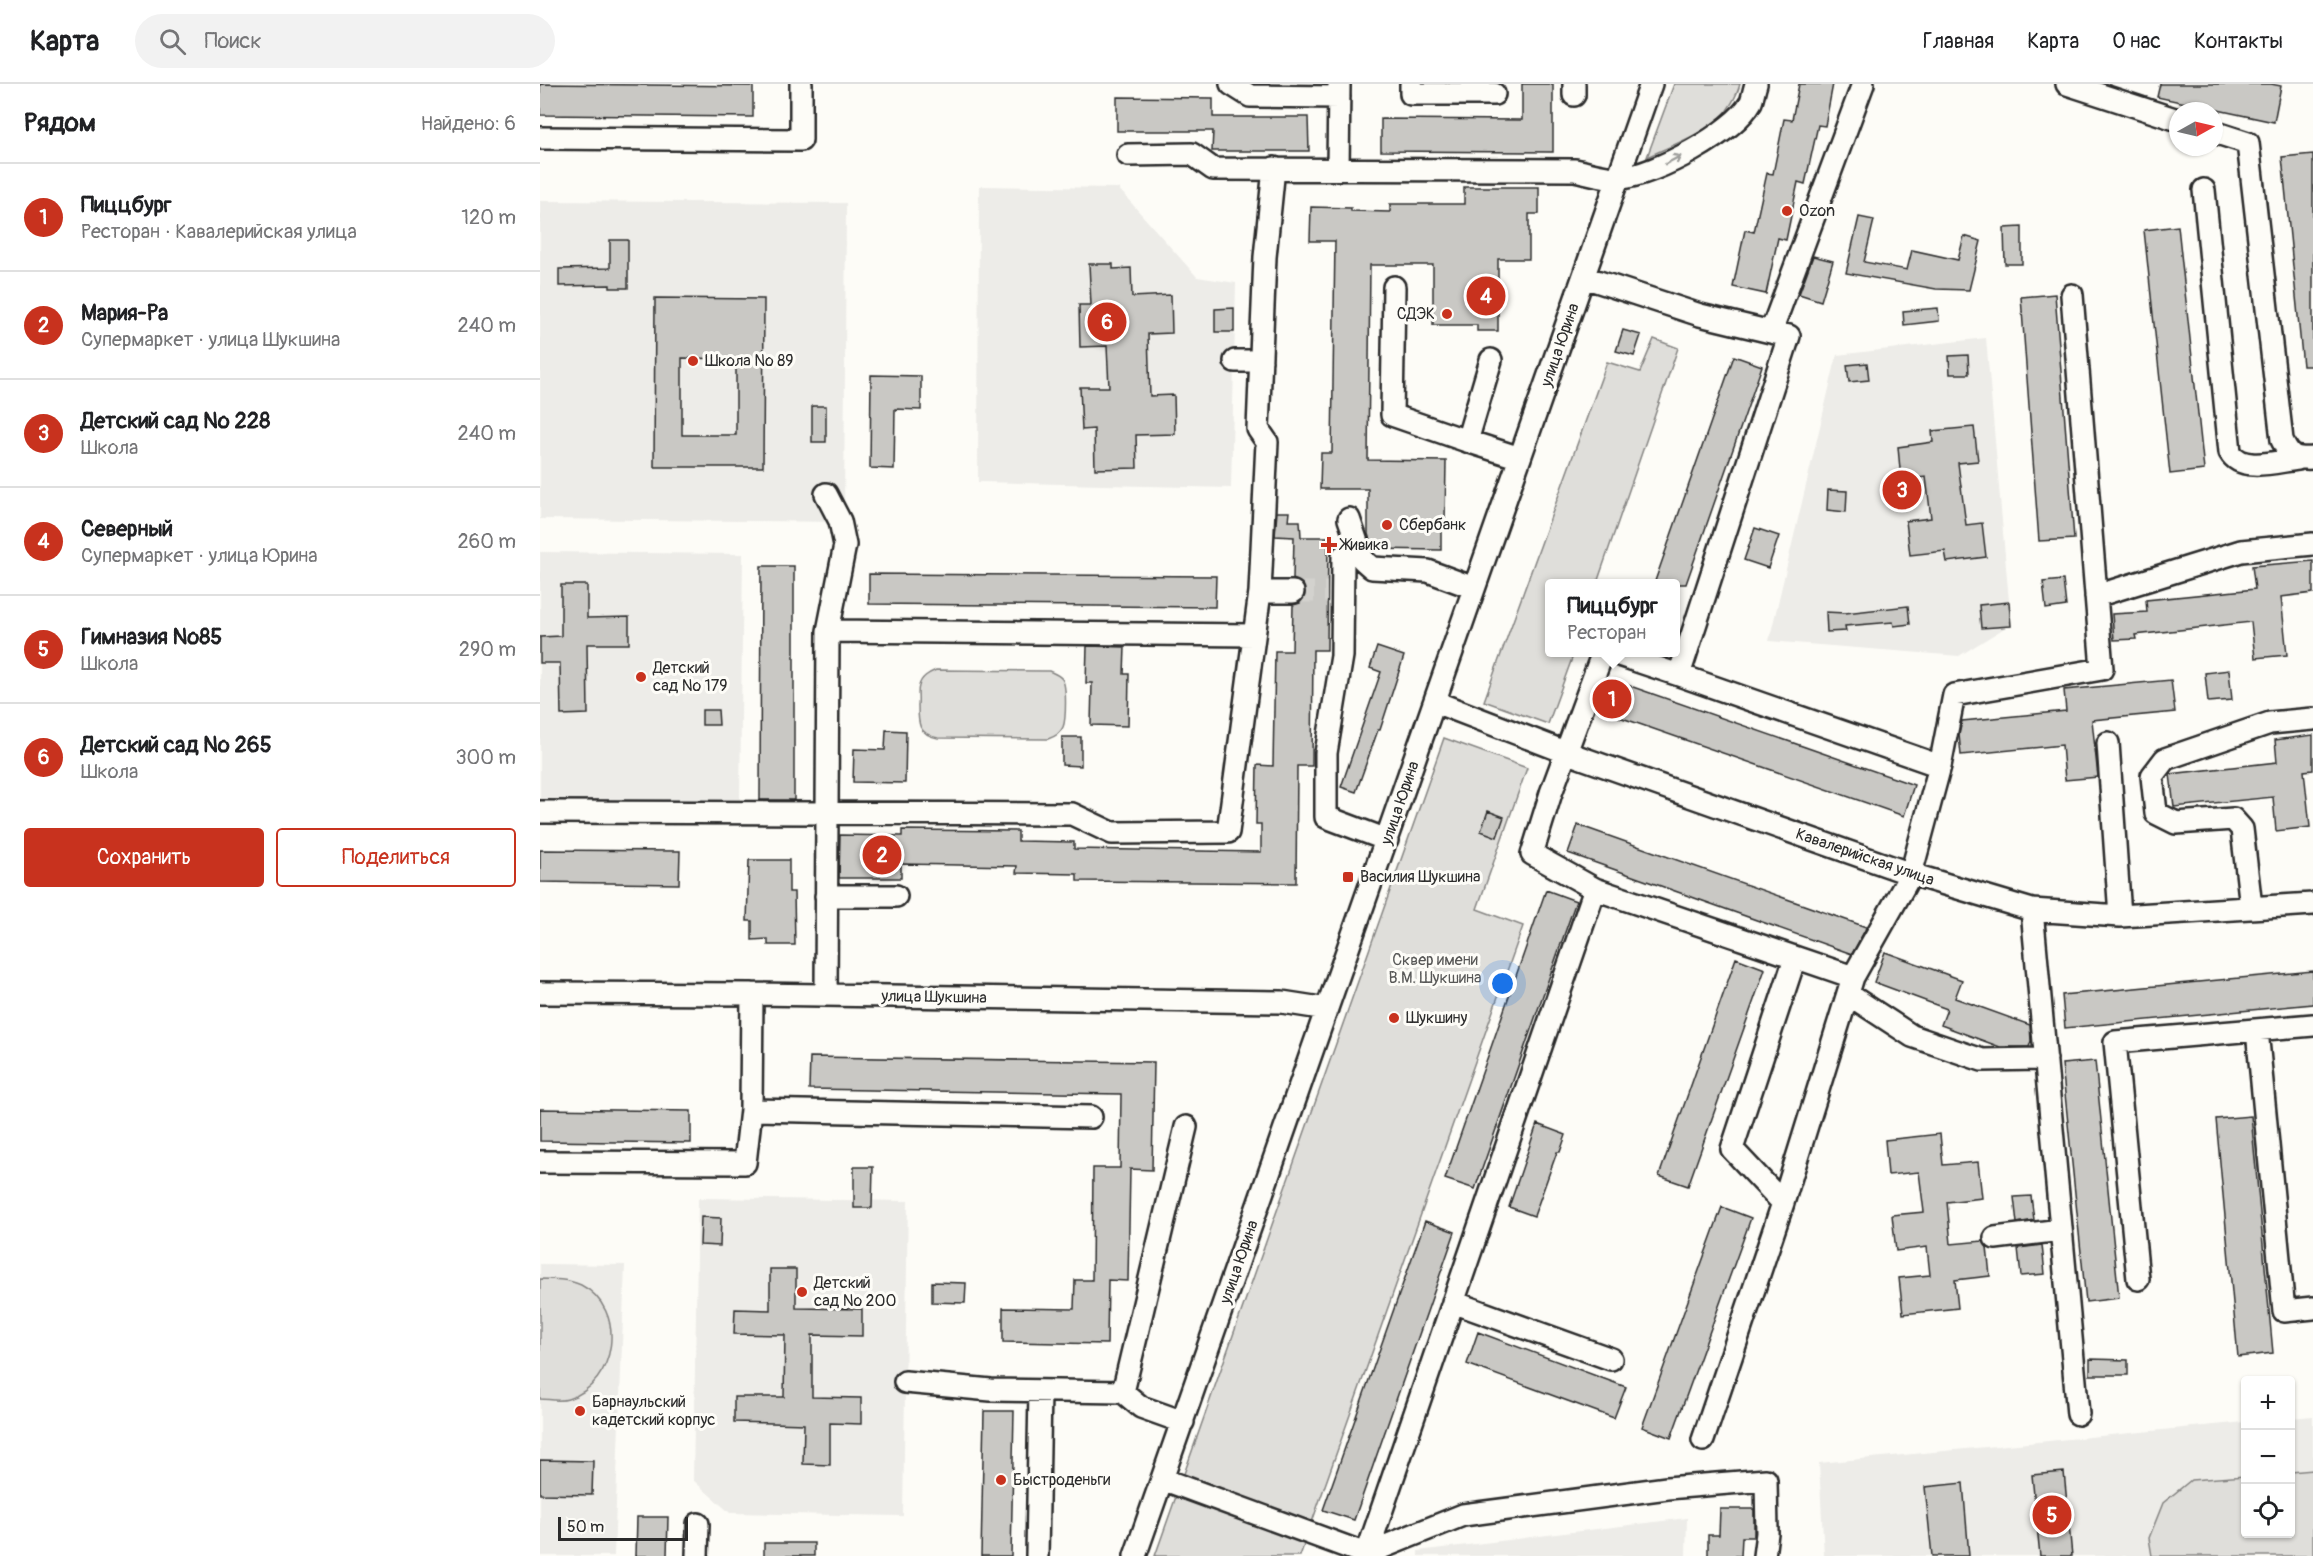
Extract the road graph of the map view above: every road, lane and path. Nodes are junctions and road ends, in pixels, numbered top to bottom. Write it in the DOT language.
graph roads {
  1 [pos="801,84"];
  2 [pos="1231,84"];
  3 [pos="1411,84"];
  4 [pos="1651,84"];
  5 [pos="1756,84"];
  6 [pos="1863,84"];
  7 [pos="2067,84"];
  8 [pos="1339,91"];
  9 [pos="1494,94"];
  10 [pos="2169,117"];
  11 [pos="2223,135"];
  12 [pos="540,138"];
  13 [pos="1128,155"];
  14 [pos="1274,168"];
  15 [pos="1338,169"];
  16 [pos="1618,178"];
  17 [pos="2204,190"];
  18 [pos="1584,277"];
  19 [pos="1394,287"];
  20 [pos="2072,295"];
  21 [pos="1771,332"];
  22 [pos="1491,360"];
  23 [pos="1235,361"];
  24 [pos="1261,362"];
  25 [pos="1467,441"];
  26 [pos="1520,458"];
  27 [pos="2306,458"];
  28 [pos="826,494"];
  29 [pos="1349,519"];
  30 [pos="2313,544"];
  31 [pos="1343,556"];
  32 [pos="1474,588"];
  33 [pos="1260,592"];
  34 [pos="1293,592"];
  35 [pos="2096,596"];
  36 [pos="828,631"];
  37 [pos="1254,635"];
  38 [pos="1601,657"];
  39 [pos="1625,657"];
  40 [pos="1679,675"];
  41 [pos="1435,702"];
  42 [pos="2313,719"];
  43 [pos="2108,743"];
  44 [pos="1565,752"];
  45 [pos="1940,766"];
  46 [pos="540,812"];
  47 [pos="826,812"];
  48 [pos="1386,840"];
  49 [pos="1911,874"];
  50 [pos="1595,889"];
  51 [pos="826,896"];
  52 [pos="896,896"];
  53 [pos="2313,904"];
  54 [pos="2251,907"];
  55 [pos="2032,910"];
  56 [pos="2120,916"];
  57 [pos="1795,958"];
  58 [pos="1851,985"];
  59 [pos="540,993"];
  60 [pos="752,994"];
  61 [pos="826,995"];
  62 [pos="1328,1009"];
  63 [pos="2313,1025"];
  64 [pos="2257,1030"];
  65 [pos="2046,1059"];
  66 [pos="751,1110"];
  67 [pos="1091,1117"];
  68 [pos="1186,1127"];
  69 [pos="540,1162"];
  70 [pos="1783,1203"];
  71 [pos="2061,1230"];
  72 [pos="1995,1238"];
  73 [pos="2138,1279"];
  74 [pos="1453,1302"];
  75 [pos="2313,1308"];
  76 [pos="1611,1359"];
  77 [pos="905,1382"];
  78 [pos="1040,1391"];
  79 [pos="1123,1392"];
  80 [pos="2078,1414"];
  81 [pos="1183,1422"];
  82 [pos="1703,1440"];
  83 [pos="1162,1479"];
  84 [pos="698,1524"];
  85 [pos="1367,1555"];
  86 [pos="697,1556"];
  87 [pos="1037,1556"];
  88 [pos="1135,1556"];
  89 [pos="1764,1556"];
  1 -- 12 [label="street"];
  2 -- 8 [label="street"];
  3 -- 9 [label="street"];
  4 -- 16 [label="street, улица Юрина"];
  16 -- 5 [label="street, one-way"];
  6 -- 21 [label="street"];
  7 -- 10 [label="street"];
  8 -- 15 [label="street"];
  11 -- 27 [label="street"];
  13 -- 14 [label="street"];
  14 -- 15 [label="street"];
  14 -- 24 [label="street"];
  15 -- 16 [label="street"];
  16 -- 18 [label="street, улица Юрина"];
  17 -- 27 [label="street"];
  18 -- 21 [label="street"];
  18 -- 26 [label="street, улица Юрина"];
  19 -- 25 [label="street"];
  20 -- 35 [label="street"];
  21 -- 40 [label="street"];
  22 -- 25 [label="street"];
  23 -- 24 [label="street"];
  24 -- 33 [label="street"];
  25 -- 26 [label="street"];
  26 -- 32 [label="street, улица Юрина"];
  28 -- 36 [label="street"];
  29 -- 32 [label="street"];
  30 -- 35 [label="street"];
  31 -- 48 [label="street"];
  32 -- 41 [label="street, улица Юрина"];
  33 -- 34 [label="street"];
  33 -- 37 [label="street"];
  35 -- 45 [label="street"];
  36 -- 37 [label="street"];
  36 -- 47 [label="street"];
  37 -- 47 [label="street"];
  38 -- 44 [label="street"];
  39 -- 40 [label="street"];
  40 -- 45 [label="street"];
  41 -- 44 [label="street, Кавалерийская улица"];
  41 -- 48 [label="street, улица Юрина"];
  42 -- 54 [label="street"];
  43 -- 56 [label="street"];
  44 -- 49 [label="street, Кавалерийская улица"];
  44 -- 50 [label="street"];
  45 -- 49 [label="street"];
  46 -- 47 [label="street"];
  47 -- 51 [label="street"];
  48 -- 62 [label="street, улица Юрина"];
  49 -- 55 [label="street, Кавалерийская улица"];
  49 -- 58 [label="street"];
  50 -- 57 [label="street"];
  50 -- 74 [label="street"];
  51 -- 52 [label="street"];
  51 -- 61 [label="street"];
  53 -- 54 [label="street, Кавалерийская улица"];
  54 -- 56 [label="street, Кавалерийская улица"];
  55 -- 56 [label="street, Кавалерийская улица"];
  55 -- 65 [label="street"];
  57 -- 58 [label="street"];
  57 -- 70 [label="street"];
  58 -- 65 [label="street"];
  58 -- 70 [label="street"];
  59 -- 60 [label="street, улица Шукшина"];
  60 -- 61 [label="street, улица Шукшина"];
  60 -- 66 [label="street"];
  61 -- 62 [label="street, улица Шукшина"];
  62 -- 81 [label="street, улица Юрина"];
  63 -- 64 [label="street"];
  64 -- 73 [label="street"];
  64 -- 75 [label="street"];
  65 -- 71 [label="street"];
  66 -- 67 [label="street"];
  66 -- 69 [label="street"];
  68 -- 79 [label="street"];
  70 -- 82 [label="street"];
  71 -- 72 [label="street"];
  71 -- 80 [label="street"];
  74 -- 76 [label="street"];
  74 -- 85 [label="street"];
  77 -- 78 [label="street"];
  78 -- 79 [label="street"];
  78 -- 87 [label="street"];
  79 -- 81 [label="street"];
  81 -- 83 [label="street, улица Юрина"];
  83 -- 85 [label="street"];
  83 -- 88 [label="street, улица Юрина"];
  84 -- 86 [label="street"];
  85 -- 89 [label="street"];
}
